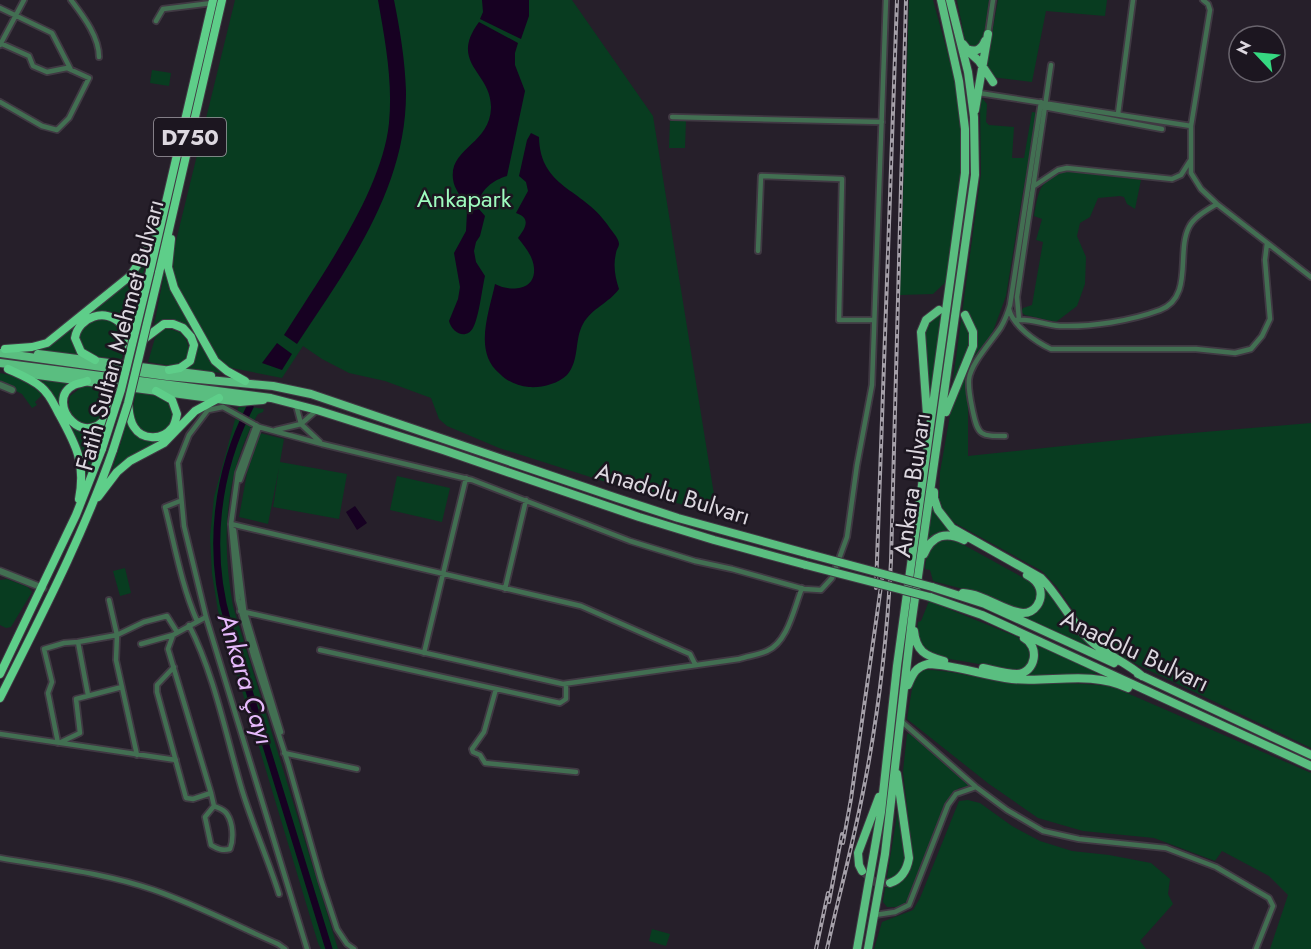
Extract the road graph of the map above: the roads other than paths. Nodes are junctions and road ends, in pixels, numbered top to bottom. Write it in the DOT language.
graph roads {
  1 [pos="24,0"];
  2 [pos="71,0"];
  3 [pos="222,0"];
  4 [pos="886,0"];
  5 [pos="936,0"];
  6 [pos="941,0"];
  7 [pos="952,0"];
  8 [pos="993,0"];
  9 [pos="1133,0"];
  10 [pos="1203,0"];
  11 [pos="212,2"];
  12 [pos="0,8"];
  13 [pos="15,16"];
  14 [pos="156,21"];
  15 [pos="957,27"];
  16 [pos="988,34"];
  17 [pos="949,37"];
  18 [pos="0,44"];
  19 [pos="964,45"];
  20 [pos="99,57"];
  21 [pos="1051,65"];
  22 [pos="983,69"];
  23 [pos="71,70"];
  24 [pos="993,82"];
  25 [pos="979,93"];
  26 [pos="0,102"];
  27 [pos="1043,105"];
  28 [pos="1118,114"];
  29 [pos="672,117"];
  30 [pos="974,117"];
  31 [pos="882,122"];
  32 [pos="1191,126"];
  33 [pos="1162,129"];
  34 [pos="1190,161"];
  35 [pos="174,171"];
  36 [pos="1034,186"];
  37 [pos="1217,204"];
  38 [pos="174,209"];
  39 [pos="1267,243"];
  40 [pos="758,251"];
  41 [pos="1311,277"];
  42 [pos="1009,309"];
  43 [pos="939,310"];
  44 [pos="965,315"];
  45 [pos="874,320"];
  46 [pos="1017,320"];
  47 [pos="144,339"];
  48 [pos="3,351"];
  49 [pos="130,352"];
  50 [pos="95,360"];
  51 [pos="3,366"];
  52 [pos="169,370"];
  53 [pos="87,381"];
  54 [pos="245,383"];
  55 [pos="0,385"];
  56 [pos="12,390"];
  57 [pos="121,390"];
  58 [pos="156,391"];
  59 [pos="219,398"];
  60 [pos="240,398"];
  61 [pos="128,403"];
  62 [pos="296,405"];
  63 [pos="317,410"];
  64 [pos="301,424"];
  65 [pos="256,425"];
  66 [pos="274,430"];
  67 [pos="1005,436"];
  68 [pos="297,437"];
  69 [pos="938,440"];
  70 [pos="322,444"];
  71 [pos="466,478"];
  72 [pos="921,487"];
  73 [pos="94,500"];
  74 [pos="526,500"];
  75 [pos="180,501"];
  76 [pos="76,515"];
  77 [pos="232,524"];
  78 [pos="920,564"];
  79 [pos="0,571"];
  80 [pos="443,574"];
  81 [pos="43,588"];
  82 [pos="802,588"];
  83 [pos="505,589"];
  84 [pos="949,592"];
  85 [pos="109,600"];
  86 [pos="944,602"];
  87 [pos="242,612"];
  88 [pos="206,617"];
  89 [pos="912,619"];
  90 [pos="197,621"];
  91 [pos="189,625"];
  92 [pos="175,633"];
  93 [pos="117,635"];
  94 [pos="78,642"];
  95 [pos="141,644"];
  96 [pos="320,650"];
  97 [pos="424,653"];
  98 [pos="695,664"];
  99 [pos="174,667"];
  100 [pos="0,674"];
  101 [pos="1142,676"];
  102 [pos="566,684"];
  103 [pos="122,687"];
  104 [pos="496,689"];
  105 [pos="88,695"];
  106 [pos="0,698"];
  107 [pos="904,698"];
  108 [pos="1206,718"];
  109 [pos="901,721"];
  110 [pos="0,734"];
  111 [pos="58,743"];
  112 [pos="286,753"];
  113 [pos="137,755"];
  114 [pos="887,755"];
  115 [pos="1311,755"];
  116 [pos="176,760"];
  117 [pos="896,763"];
  118 [pos="1311,766"];
  119 [pos="357,769"];
  120 [pos="576,772"];
  121 [pos="976,787"];
  122 [pos="212,793"];
  123 [pos="213,806"];
  124 [pos="0,858"];
  125 [pos="862,871"];
  126 [pos="890,883"];
  127 [pos="279,894"];
  128 [pos="875,915"];
  129 [pos="285,949"];
  130 [pos="307,949"];
  131 [pos="354,949"];
  132 [pos="857,949"];
  133 [pos="868,949"];
  134 [pos="1256,949"];
  1 -- 13 [label="street"];
  2 -- 20 [label="street"];
  3 -- 38 [label="highway, Fatih Sultan Mehmet Bulvarı / D750"];
  4 -- 31 [label="street"];
  5 -- 17 [label="main road, Ankara Bulvarı"];
  6 -- 17 [label="main road, Ankara Bulvarı"];
  7 -- 15 [label="main road, Ankara Bulvarı"];
  8 -- 16 [label="street"];
  9 -- 28 [label="street"];
  10 -- 32 [label="street"];
  11 -- 14 [label="street"];
  11 -- 35 [label="highway, Fatih Sultan Mehmet Bulvarı / D750"];
  12 -- 13 [label="street"];
  13 -- 18 [label="street"];
  13 -- 23 [label="street"];
  15 -- 19 [label="main road"];
  15 -- 30 [label="main road, Ankara Bulvarı"];
  16 -- 19 [label="main road"];
  16 -- 22 [label="main road"];
  17 -- 72 [label="main road, Ankara Bulvarı"];
  18 -- 23 [label="street"];
  19 -- 22 [label="main road"];
  21 -- 27 [label="street"];
  22 -- 24 [label="main road"];
  22 -- 25 [label="main road"];
  23 -- 26 [label="street"];
  25 -- 27 [label="street"];
  25 -- 30 [label="main road"];
  27 -- 28 [label="street"];
  27 -- 33 [label="street"];
  27 -- 36 [label="street"];
  27 -- 42 [label="street"];
  28 -- 32 [label="street"];
  29 -- 31 [label="street"];
  30 -- 69 [label="main road, Ankara Bulvarı"];
  31 -- 45 [label="street"];
  32 -- 34 [label="street"];
  34 -- 36 [label="street"];
  34 -- 37 [label="street"];
  35 -- 48 [label="highway"];
  35 -- 49 [label="highway, Fatih Sultan Mehmet Bulvarı / D750, bridge"];
  36 -- 46 [label="street"];
  37 -- 39 [label="street"];
  37 -- 46 [label="street"];
  38 -- 47 [label="highway, Fatih Sultan Mehmet Bulvarı / D750, bridge"];
  38 -- 54 [label="highway"];
  39 -- 41 [label="street"];
  39 -- 46 [label="street"];
  40 -- 45 [label="street"];
  42 -- 46 [label="street"];
  42 -- 67 [label="street"];
  43 -- 72 [label="main road"];
  44 -- 69 [label="main road"];
  45 -- 82 [label="street"];
  47 -- 52 [label="highway"];
  47 -- 61 [label="highway, Fatih Sultan Mehmet Bulvarı / D750, bridge"];
  48 -- 50 [label="main road"];
  48 -- 54 [label="main road"];
  49 -- 50 [label="highway"];
  49 -- 57 [label="highway, Fatih Sultan Mehmet Bulvarı / D750, bridge"];
  50 -- 52 [label="main road"];
  51 -- 53 [label="main road"];
  51 -- 60 [label="main road, Anadolu Bulvarı"];
  51 -- 76 [label="highway"];
  52 -- 54 [label="main road"];
  53 -- 57 [label="highway"];
  53 -- 58 [label="main road"];
  54 -- 84 [label="main road, Anadolu Bulvarı, bridge"];
  55 -- 56 [label="street"];
  57 -- 76 [label="highway, Fatih Sultan Mehmet Bulvarı / D750, bridge"];
  58 -- 59 [label="main road"];
  58 -- 61 [label="highway"];
  59 -- 60 [label="main road"];
  59 -- 73 [label="highway"];
  60 -- 62 [label="main road, Anadolu Bulvarı"];
  61 -- 73 [label="highway, Fatih Sultan Mehmet Bulvarı / D750, bridge"];
  62 -- 63 [label="main road, Anadolu Bulvarı"];
  62 -- 64 [label="street"];
  63 -- 64 [label="street"];
  63 -- 86 [label="main road, Anadolu Bulvarı, bridge"];
  64 -- 66 [label="street"];
  64 -- 68 [label="street"];
  64 -- 70 [label="street"];
  65 -- 66 [label="street"];
  65 -- 75 [label="street"];
  65 -- 77 [label="street"];
  66 -- 68 [label="street"];
  68 -- 70 [label="street"];
  69 -- 78 [label="main road, Ankara Bulvarı"];
  69 -- 101 [label="main road"];
  70 -- 71 [label="street"];
  71 -- 74 [label="street"];
  71 -- 80 [label="street"];
  72 -- 114 [label="main road, Ankara Bulvarı"];
  73 -- 106 [label="highway, Fatih Sultan Mehmet Bulvarı / D750"];
  74 -- 82 [label="street"];
  74 -- 83 [label="street"];
  75 -- 88 [label="street"];
  75 -- 90 [label="street"];
  76 -- 81 [label="highway, Fatih Sultan Mehmet Bulvarı / D750"];
  77 -- 80 [label="street"];
  77 -- 87 [label="street"];
  78 -- 84 [label="main road"];
  78 -- 89 [label="main road, Ankara Bulvarı"];
  79 -- 81 [label="street"];
  80 -- 83 [label="street"];
  80 -- 97 [label="street"];
  81 -- 100 [label="highway, Fatih Sultan Mehmet Bulvarı / D750"];
  82 -- 98 [label="street"];
  83 -- 98 [label="street"];
  84 -- 101 [label="main road, Anadolu Bulvarı"];
  85 -- 93 [label="street"];
  86 -- 89 [label="main road"];
  86 -- 108 [label="main road, Anadolu Bulvarı"];
  87 -- 97 [label="street"];
  87 -- 112 [label="street"];
  88 -- 90 [label="street"];
  88 -- 130 [label="street"];
  89 -- 107 [label="main road, Ankara Bulvarı"];
  90 -- 91 [label="street"];
  91 -- 92 [label="street"];
  91 -- 127 [label="street"];
  92 -- 93 [label="street"];
  92 -- 95 [label="street"];
  92 -- 99 [label="street"];
  93 -- 94 [label="street"];
  93 -- 103 [label="street"];
  94 -- 105 [label="street"];
  94 -- 111 [label="street"];
  96 -- 104 [label="street"];
  97 -- 102 [label="street"];
  98 -- 102 [label="street"];
  99 -- 116 [label="street"];
  99 -- 122 [label="street"];
  101 -- 115 [label="main road, Anadolu Bulvarı"];
  102 -- 104 [label="street"];
  103 -- 105 [label="street"];
  103 -- 113 [label="street"];
  104 -- 120 [label="street"];
  105 -- 111 [label="street"];
  107 -- 108 [label="main road"];
  107 -- 109 [label="main road, Ankara Bulvarı"];
  108 -- 118 [label="main road, Anadolu Bulvarı"];
  109 -- 117 [label="main road, Ankara Bulvarı"];
  109 -- 121 [label="street"];
  110 -- 111 [label="street"];
  111 -- 113 [label="street"];
  112 -- 119 [label="street"];
  112 -- 131 [label="street"];
  113 -- 116 [label="street"];
  114 -- 125 [label="main road"];
  114 -- 132 [label="main road, Ankara Bulvarı"];
  116 -- 122 [label="street"];
  117 -- 126 [label="main road"];
  117 -- 128 [label="main road, Ankara Bulvarı"];
  121 -- 128 [label="street"];
  121 -- 134 [label="street"];
  122 -- 123 [label="street"];
  123 -- 123 [label="street"];
  124 -- 129 [label="street"];
  128 -- 133 [label="main road, Ankara Bulvarı"];
}
